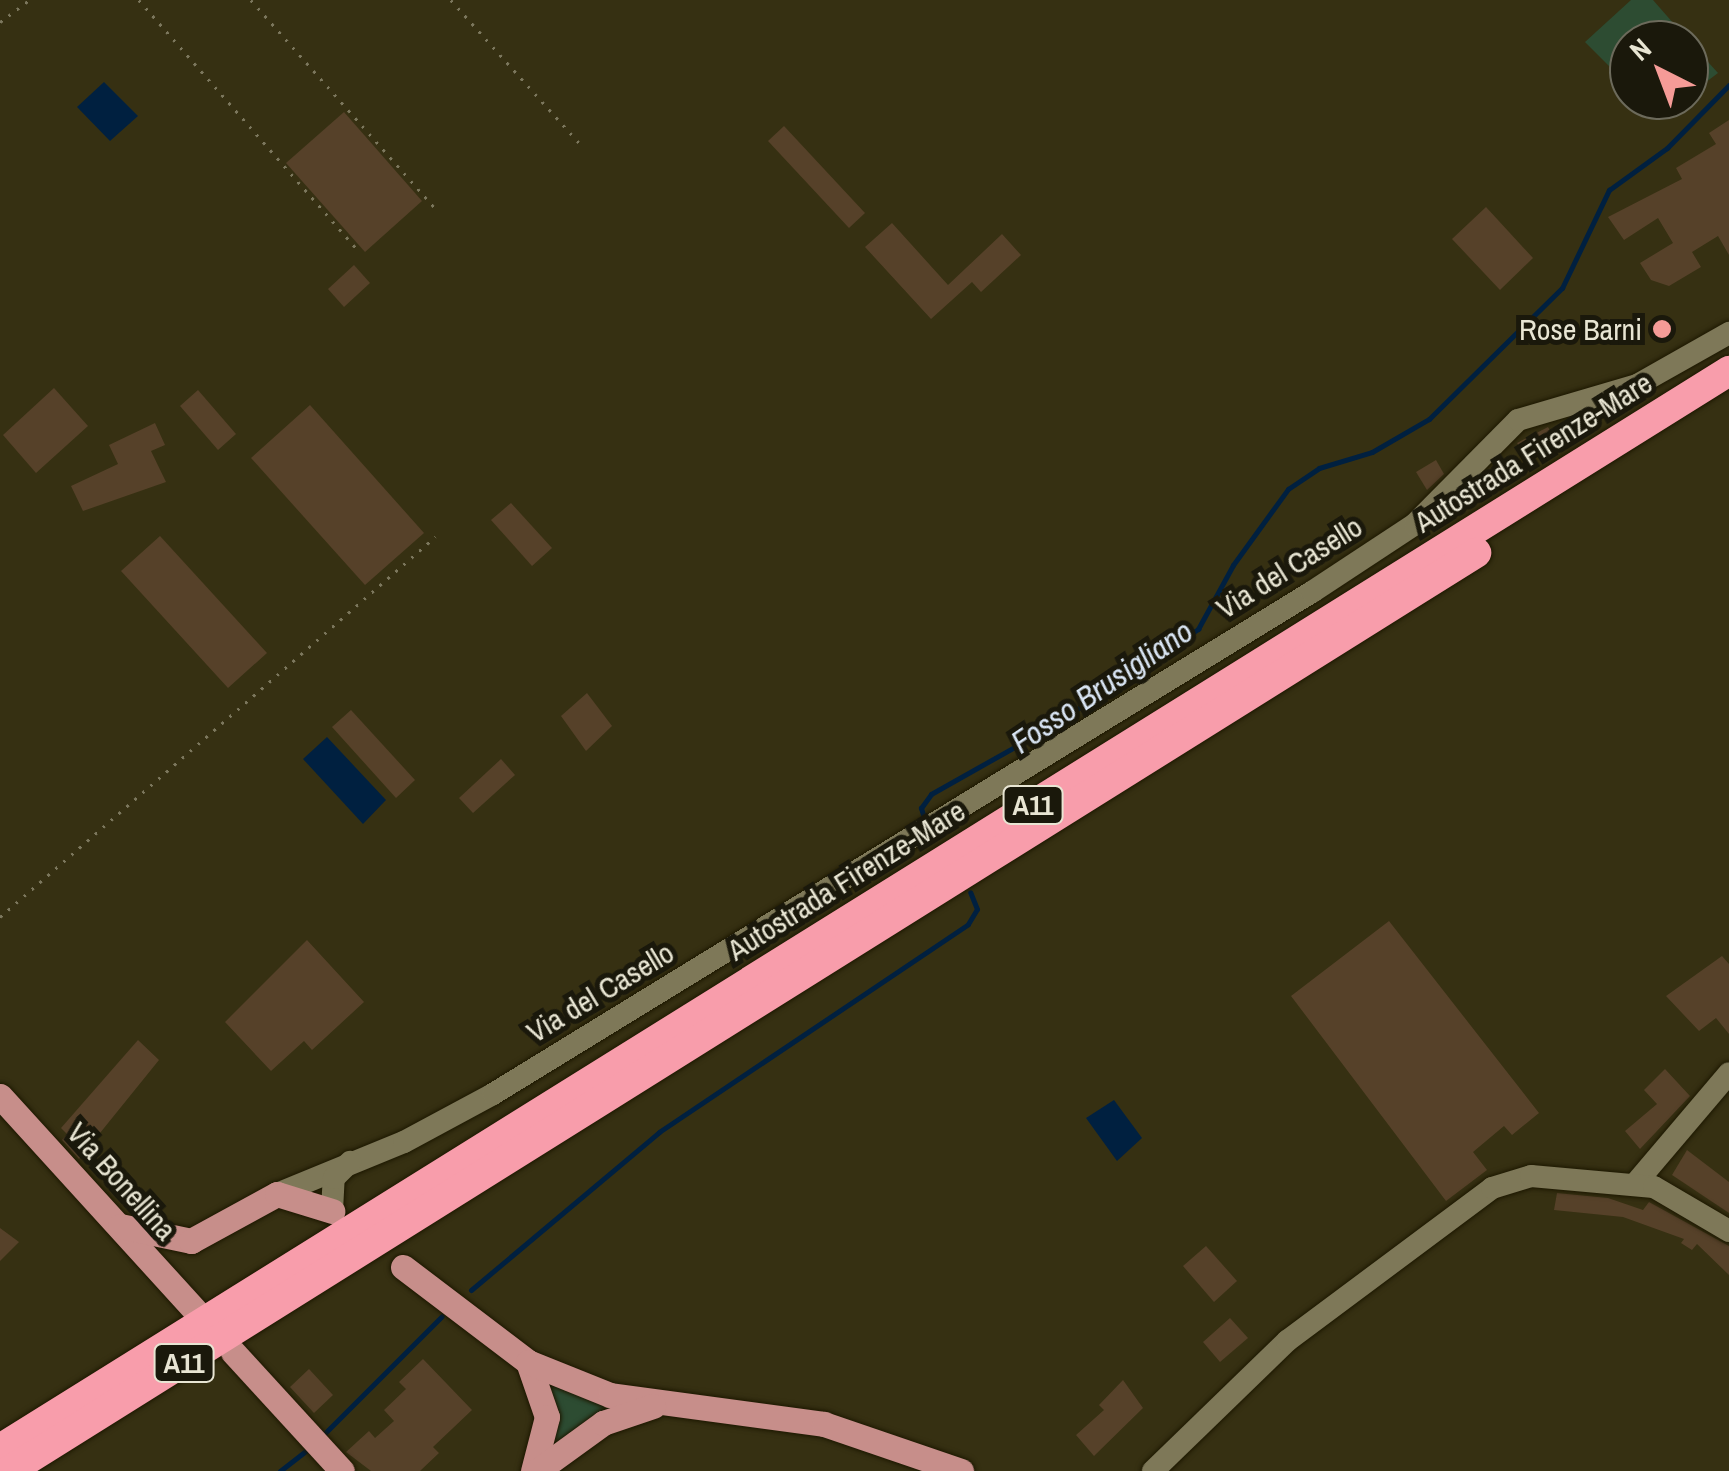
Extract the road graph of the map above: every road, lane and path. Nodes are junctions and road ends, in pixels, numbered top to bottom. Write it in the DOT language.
graph roads {
  1 [pos="29,0"];
  2 [pos="139,0"];
  3 [pos="251,0"];
  4 [pos="451,0"];
  5 [pos="0,22"];
  6 [pos="580,144"];
  7 [pos="436,209"];
  8 [pos="356,248"];
  9 [pos="1729,333"];
  10 [pos="1729,371"];
  11 [pos="1729,396"];
  12 [pos="435,537"];
  13 [pos="0,917"];
  14 [pos="1729,1073"];
  15 [pos="0,1096"];
  16 [pos="355,1158"];
  17 [pos="1635,1184"];
  18 [pos="277,1194"];
  19 [pos="332,1212"];
  20 [pos="117,1224"];
  21 [pos="1729,1232"];
  22 [pos="190,1241"];
  23 [pos="403,1266"];
  24 [pos="233,1352"];
  25 [pos="528,1362"];
  26 [pos="682,1400"];
  27 [pos="0,1449"];
  28 [pos="9,1471"];
  29 [pos="342,1471"];
  30 [pos="535,1471"];
  31 [pos="961,1471"];
  32 [pos="1152,1471"];
  1 -- 5 [label="path"];
  2 -- 8 [label="path"];
  3 -- 7 [label="path"];
  4 -- 6 [label="path"];
  9 -- 16 [label="street, Via del Casello"];
  10 -- 27 [label="highway, Autostrada Firenze-Mare / A11"];
  11 -- 28 [label="highway, Autostrada Firenze-Mare / A11"];
  12 -- 13 [label="path"];
  14 -- 17 [label="street"];
  15 -- 20 [label="main road, Via Bonellina"];
  16 -- 18 [label="street, Via del Casello"];
  16 -- 19 [label="street"];
  17 -- 21 [label="street"];
  17 -- 32 [label="street"];
  18 -- 19 [label="main road"];
  18 -- 22 [label="main road, Via del Casello"];
  20 -- 22 [label="main road"];
  20 -- 22 [label="main road, Via Bonellina"];
  23 -- 25 [label="main road"];
  24 -- 29 [label="main road"];
  25 -- 26 [label="main road"];
  25 -- 30 [label="main road"];
  26 -- 30 [label="main road"];
  26 -- 31 [label="main road"];
}
